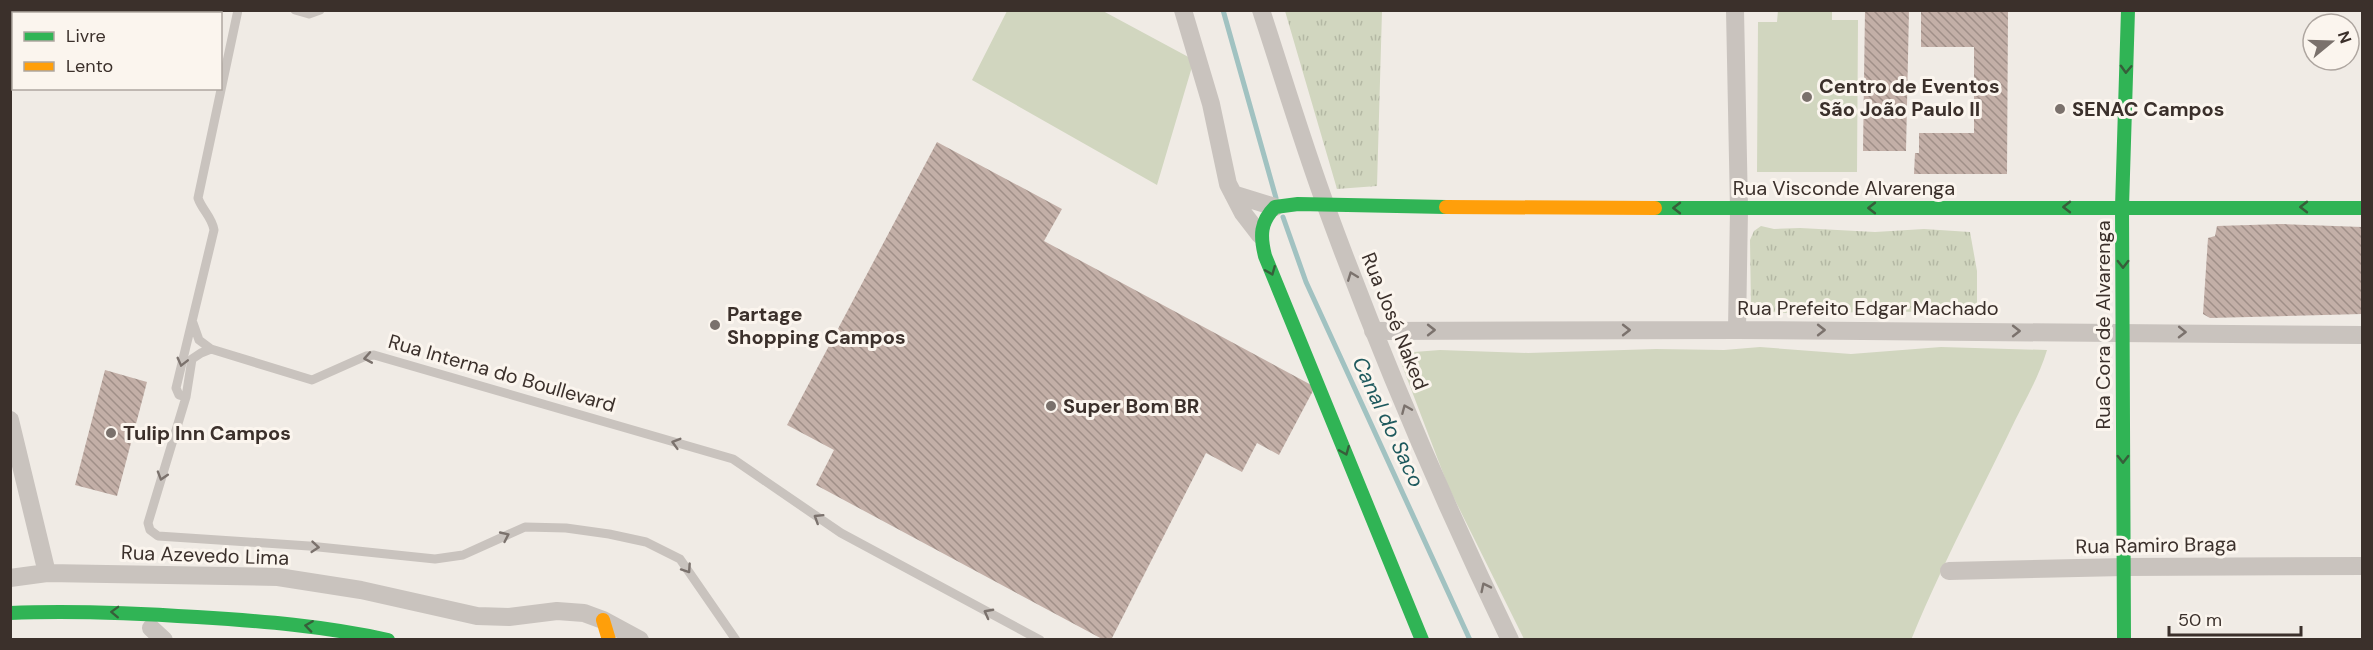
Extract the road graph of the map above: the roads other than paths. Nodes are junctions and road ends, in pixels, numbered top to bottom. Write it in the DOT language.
graph roads {
  1 [pos="238,10"];
  2 [pos="295,10"];
  3 [pos="320,10"];
  4 [pos="1183,10"];
  5 [pos="1261,10"];
  6 [pos="1735,10"];
  7 [pos="2128,10"];
  8 [pos="222,85"];
  9 [pos="221,90"];
  10 [pos="1233,195"];
  11 [pos="1326,206"];
  12 [pos="1275,207"];
  13 [pos="2122,207"];
  14 [pos="2362,208"];
  15 [pos="1739,209"];
  16 [pos="1260,235"];
  17 [pos="192,320"];
  18 [pos="1737,330"];
  19 [pos="1373,331"];
  20 [pos="2123,331"];
  21 [pos="2362,334"];
  22 [pos="211,350"];
  23 [pos="186,397"];
  24 [pos="10,420"];
  25 [pos="2362,566"];
  26 [pos="2124,567"];
  27 [pos="1949,571"];
  28 [pos="47,573"];
  29 [pos="10,578"];
  30 [pos="10,613"];
  31 [pos="603,620"];
  32 [pos="388,639"];
  33 [pos="609,639"];
  34 [pos="640,639"];
  35 [pos="736,639"];
  36 [pos="1040,639"];
  37 [pos="1422,639"];
  38 [pos="1510,639"];
  39 [pos="2124,639"];
  1 -- 8 [label="lane"];
  2 -- 3 [label="lane"];
  4 -- 10 [label="street"];
  5 -- 11 [label="street, Rua José Naked"];
  6 -- 15 [label="street"];
  7 -- 13 [label="main road, Rua Cora de Alvarenga, one-way"];
  9 -- 17 [label="lane"];
  10 -- 12 [label="street"];
  10 -- 16 [label="street"];
  11 -- 12 [label="main road, Rua Visconde Alvarenga"];
  15 -- 11 [label="main road, Rua Visconde Alvarenga, one-way"];
  19 -- 11 [label="street, Rua José Naked, one-way"];
  12 -- 16 [label="main road"];
  14 -- 13 [label="main road, Rua Visconde Alvarenga, one-way"];
  13 -- 15 [label="main road, Rua Visconde Alvarenga, one-way"];
  13 -- 20 [label="main road, Rua Cora de Alvarenga, one-way"];
  15 -- 18 [label="street"];
  16 -- 37 [label="main road, one-way"];
  17 -- 22 [label="lane"];
  17 -- 23 [label="lane, one-way"];
  19 -- 18 [label="street, Rua Prefeito Edgar Machado, one-way"];
  18 -- 20 [label="street, Rua Prefeito Edgar Machado, one-way"];
  38 -- 19 [label="street, Rua José Naked, one-way"];
  20 -- 21 [label="street, Rua Prefeito Edgar Machado, one-way"];
  20 -- 26 [label="main road, Rua Cora de Alvarenga, one-way"];
  22 -- 23 [label="lane"];
  36 -- 22 [label="lane, Rua Interna do Boullevard, one-way"];
  23 -- 35 [label="lane, one-way"];
  24 -- 28 [label="street"];
  25 -- 26 [label="street, Rua Ramiro Braga"];
  26 -- 27 [label="street, Rua Ramiro Braga"];
  26 -- 39 [label="main road, Rua Cora de Alvarenga"];
  28 -- 29 [label="street, Rua Azevedo Lima"];
  28 -- 31 [label="street, Rua Azevedo Lima"];
  32 -- 30 [label="main road, one-way"];
  31 -- 33 [label="main road"];
  31 -- 34 [label="street"];
}
